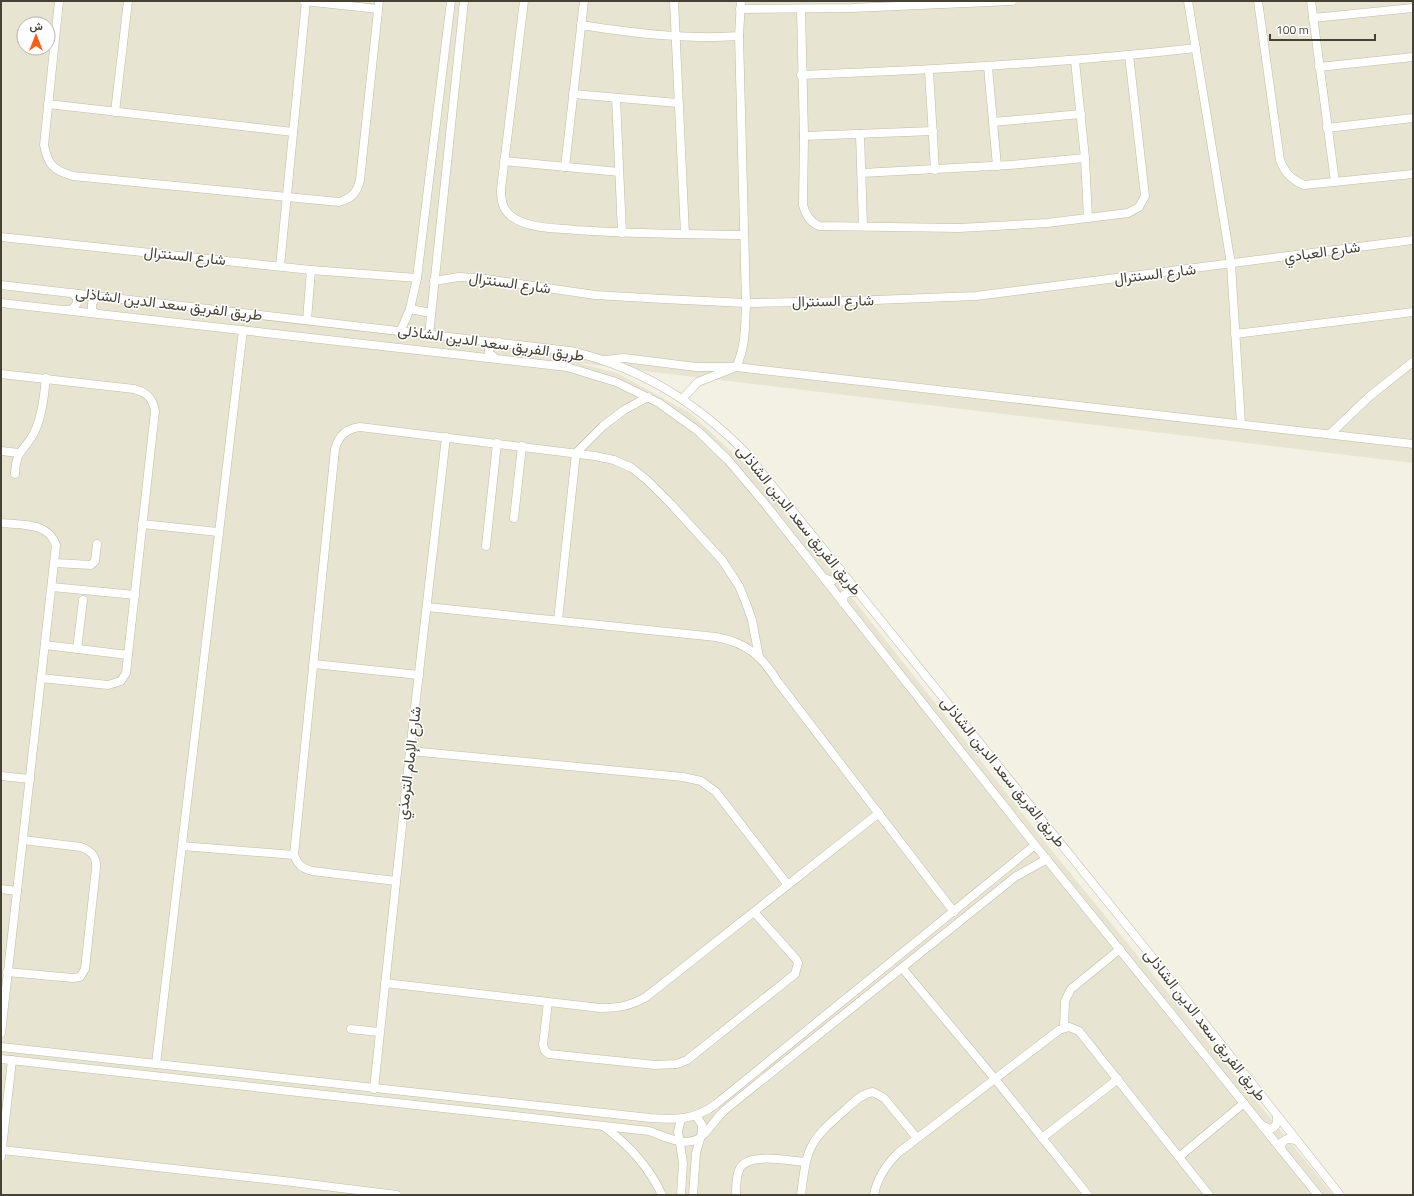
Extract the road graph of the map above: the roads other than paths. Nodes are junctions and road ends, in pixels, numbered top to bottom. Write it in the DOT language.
graph roads {
  1 [pos="59,1"];
  2 [pos="128,1"];
  3 [pos="305,1"];
  4 [pos="451,1"];
  5 [pos="464,1"];
  6 [pos="524,1"];
  7 [pos="584,1"];
  8 [pos="674,1"];
  9 [pos="1012,1"];
  10 [pos="1188,1"];
  11 [pos="1258,1"];
  12 [pos="1311,1"];
  13 [pos="958,3"];
  14 [pos="379,5"];
  15 [pos="741,5"];
  16 [pos="1413,8"];
  17 [pos="801,9"];
  18 [pos="1313,18"];
  19 [pos="581,25"];
  20 [pos="675,36"];
  21 [pos="739,36"];
  22 [pos="1196,48"];
  23 [pos="1129,55"];
  24 [pos="1413,57"];
  25 [pos="1075,61"];
  26 [pos="988,66"];
  27 [pos="1319,67"];
  28 [pos="929,71"];
  29 [pos="801,75"];
  30 [pos="573,94"];
  31 [pos="616,98"];
  32 [pos="678,103"];
  33 [pos="48,104"];
  34 [pos="115,112"];
  35 [pos="1081,114"];
  36 [pos="1413,118"];
  37 [pos="993,122"];
  38 [pos="1328,128"];
  39 [pos="933,131"];
  40 [pos="293,132"];
  41 [pos="860,134"];
  42 [pos="804,136"];
  43 [pos="1085,158"];
  44 [pos="504,161"];
  45 [pos="997,166"];
  46 [pos="565,167"];
  47 [pos="935,170"];
  48 [pos="619,172"];
  49 [pos="862,173"];
  50 [pos="1413,174"];
  51 [pos="1335,182"];
  52 [pos="287,197"];
  53 [pos="1088,218"];
  54 [pos="863,226"];
  55 [pos="622,233"];
  56 [pos="685,234"];
  57 [pos="744,235"];
  58 [pos="1,237"];
  59 [pos="1413,240"];
  60 [pos="1231,264"];
  61 [pos="280,266"];
  62 [pos="311,270"];
  63 [pos="417,278"];
  64 [pos="434,280"];
  65 [pos="1,285"];
  66 [pos="72,293"];
  67 [pos="104,297"];
  68 [pos="1,303"];
  69 [pos="746,303"];
  70 [pos="410,309"];
  71 [pos="66,310"];
  72 [pos="1413,312"];
  73 [pos="431,313"];
  74 [pos="100,314"];
  75 [pos="307,320"];
  76 [pos="243,330"];
  77 [pos="401,330"];
  78 [pos="1235,334"];
  79 [pos="429,335"];
  80 [pos="466,338"];
  81 [pos="500,342"];
  82 [pos="461,354"];
  83 [pos="495,358"];
  84 [pos="605,360"];
  85 [pos="1413,362"];
  86 [pos="736,367"];
  87 [pos="1,374"];
  88 [pos="46,378"];
  89 [pos="648,397"];
  90 [pos="682,399"];
  91 [pos="1241,424"];
  92 [pos="1330,434"];
  93 [pos="446,437"];
  94 [pos="497,443"];
  95 [pos="1413,444"];
  96 [pos="522,446"];
  97 [pos="1,451"];
  98 [pos="19,453"];
  99 [pos="576,453"];
  100 [pos="14,474"];
  101 [pos="514,518"];
  102 [pos="1,523"];
  103 [pos="142,524"];
  104 [pos="218,532"];
  105 [pos="97,544"];
  106 [pos="486,546"];
  107 [pos="55,563"];
  108 [pos="840,569"];
  109 [pos="824,578"];
  110 [pos="52,587"];
  111 [pos="858,592"];
  112 [pos="135,595"];
  113 [pos="83,600"];
  114 [pos="843,603"];
  115 [pos="427,607"];
  116 [pos="558,620"];
  117 [pos="45,645"];
  118 [pos="77,649"];
  119 [pos="128,655"];
  120 [pos="759,656"];
  121 [pos="314,664"];
  122 [pos="419,674"];
  123 [pos="42,678"];
  124 [pos="410,751"];
  125 [pos="1,776"];
  126 [pos="30,779"];
  127 [pos="879,813"];
  128 [pos="23,840"];
  129 [pos="1035,845"];
  130 [pos="182,846"];
  131 [pos="294,855"];
  132 [pos="1047,858"];
  133 [pos="1007,868"];
  134 [pos="1015,877"];
  135 [pos="396,882"];
  136 [pos="788,885"];
  137 [pos="1,888"];
  138 [pos="17,891"];
  139 [pos="754,912"];
  140 [pos="954,912"];
  141 [pos="925,936"];
  142 [pos="932,945"];
  143 [pos="1120,949"];
  144 [pos="903,969"];
  145 [pos="7,972"];
  146 [pos="385,983"];
  147 [pos="858,990"];
  148 [pos="849,998"];
  149 [pos="866,998"];
  150 [pos="548,1002"];
  151 [pos="855,1006"];
  152 [pos="1064,1028"];
  153 [pos="351,1029"];
  154 [pos="380,1032"];
  155 [pos="1,1033"];
  156 [pos="1,1047"];
  157 [pos="53,1053"];
  158 [pos="1,1059"];
  159 [pos="12,1060"];
  160 [pos="122,1060"];
  161 [pos="52,1064"];
  162 [pos="156,1064"];
  163 [pos="200,1069"];
  164 [pos="121,1072"];
  165 [pos="995,1079"];
  166 [pos="1118,1079"];
  167 [pos="198,1080"];
  168 [pos="341,1085"];
  169 [pos="374,1089"];
  170 [pos="405,1093"];
  171 [pos="340,1096"];
  172 [pos="1244,1103"];
  173 [pos="404,1104"];
  174 [pos="716,1104"];
  175 [pos="722,1112"];
  176 [pos="696,1116"];
  177 [pos="1277,1116"];
  178 [pos="650,1118"];
  179 [pos="681,1120"];
  180 [pos="1262,1125"];
  181 [pos="602,1126"];
  182 [pos="649,1131"];
  183 [pos="702,1136"];
  184 [pos="917,1138"];
  185 [pos="1042,1138"];
  186 [pos="1296,1140"];
  187 [pos="680,1141"];
  188 [pos="1281,1149"];
  189 [pos="1,1154"];
  190 [pos="1179,1157"];
  191 [pos="805,1162"];
  192 [pos="683,1164"];
  193 [pos="696,1164"];
  194 [pos="397,1195"];
  195 [pos="662,1195"];
  196 [pos="681,1195"];
  197 [pos="693,1195"];
  198 [pos="736,1195"];
  199 [pos="801,1195"];
  200 [pos="874,1195"];
  201 [pos="1088,1195"];
  202 [pos="1209,1195"];
  203 [pos="1318,1195"];
  204 [pos="1340,1195"];
  1 -- 33 [label="street"];
  2 -- 34 [label="street"];
  3 -- 14 [label="street"];
  3 -- 40 [label="street"];
  4 -- 63 [label="street"];
  5 -- 64 [label="street"];
  6 -- 44 [label="street"];
  7 -- 19 [label="street"];
  8 -- 20 [label="street"];
  9 -- 13 [label="street"];
  10 -- 22 [label="street"];
  11 -- 51 [label="street"];
  12 -- 18 [label="street"];
  13 -- 17 [label="street"];
  14 -- 52 [label="street"];
  15 -- 17 [label="street"];
  15 -- 21 [label="street"];
  16 -- 18 [label="street"];
  17 -- 29 [label="street"];
  18 -- 27 [label="street"];
  19 -- 20 [label="street"];
  19 -- 30 [label="street"];
  20 -- 21 [label="street"];
  20 -- 32 [label="street"];
  21 -- 57 [label="street"];
  22 -- 23 [label="street"];
  22 -- 60 [label="street"];
  23 -- 25 [label="street"];
  23 -- 53 [label="street"];
  24 -- 27 [label="street"];
  25 -- 26 [label="street"];
  25 -- 35 [label="street"];
  26 -- 28 [label="street"];
  26 -- 37 [label="street"];
  27 -- 38 [label="street"];
  28 -- 29 [label="street"];
  28 -- 39 [label="street"];
  29 -- 42 [label="street"];
  30 -- 31 [label="street"];
  30 -- 46 [label="street"];
  31 -- 32 [label="street"];
  31 -- 48 [label="street"];
  32 -- 56 [label="street"];
  33 -- 34 [label="street"];
  33 -- 52 [label="street"];
  34 -- 40 [label="street"];
  35 -- 37 [label="street"];
  35 -- 43 [label="street"];
  36 -- 38 [label="street"];
  37 -- 45 [label="street"];
  38 -- 51 [label="street"];
  39 -- 41 [label="street"];
  39 -- 47 [label="street"];
  40 -- 52 [label="street"];
  41 -- 42 [label="street"];
  41 -- 49 [label="street"];
  42 -- 54 [label="street"];
  43 -- 45 [label="street"];
  43 -- 53 [label="street"];
  44 -- 46 [label="street"];
  44 -- 55 [label="street"];
  45 -- 47 [label="street"];
  46 -- 48 [label="street"];
  47 -- 49 [label="street"];
  48 -- 55 [label="street"];
  49 -- 54 [label="street"];
  50 -- 51 [label="street"];
  52 -- 61 [label="street"];
  53 -- 54 [label="street"];
  55 -- 56 [label="street"];
  56 -- 57 [label="street"];
  57 -- 69 [label="street"];
  58 -- 61 [label="street, شارع السنترال"];
  59 -- 60 [label="street, شارع العبادي"];
  60 -- 69 [label="street, شارع السنترال"];
  60 -- 78 [label="street"];
  61 -- 62 [label="street, شارع السنترال"];
  62 -- 63 [label="street, شارع السنترال"];
  62 -- 75 [label="street"];
  63 -- 70 [label="street"];
  64 -- 69 [label="street, شارع السنترال"];
  64 -- 73 [label="street"];
  65 -- 66 [label="street, طريق الفريق سعد الدين الشاذلى"];
  66 -- 67 [label="street, طريق الفريق سعد الدين الشاذلى"];
  66 -- 71 [label="street"];
  67 -- 74 [label="street"];
  67 -- 75 [label="street, طريق الفريق سعد الدين الشاذلى"];
  68 -- 71 [label="street, طريق الفريق سعد الدين الشاذلى"];
  69 -- 86 [label="street"];
  70 -- 73 [label="street"];
  70 -- 77 [label="street"];
  71 -- 74 [label="street, طريق الفريق سعد الدين الشاذلى"];
  72 -- 78 [label="street"];
  73 -- 79 [label="street"];
  74 -- 76 [label="street, طريق الفريق سعد الدين الشاذلى"];
  75 -- 77 [label="street, طريق الفريق سعد الدين الشاذلى"];
  76 -- 82 [label="street, طريق الفريق سعد الدين الشاذلى"];
  76 -- 104 [label="street"];
  77 -- 79 [label="street, طريق الفريق سعد الدين الشاذلى"];
  78 -- 91 [label="street"];
  79 -- 80 [label="street, طريق الفريق سعد الدين الشاذلى"];
  80 -- 81 [label="street, طريق الفريق سعد الدين الشاذلى"];
  80 -- 82 [label="street"];
  81 -- 83 [label="street"];
  81 -- 84 [label="street, طريق الفريق سعد الدين الشاذلى"];
  82 -- 83 [label="street, طريق الفريق سعد الدين الشاذلى"];
  83 -- 89 [label="street, طريق الفريق سعد الدين الشاذلى"];
  84 -- 86 [label="street"];
  84 -- 90 [label="street, طريق الفريق سعد الدين الشاذلى"];
  85 -- 92 [label="street"];
  86 -- 90 [label="street"];
  86 -- 91 [label="street"];
  87 -- 88 [label="street"];
  88 -- 98 [label="street"];
  88 -- 103 [label="street"];
  89 -- 99 [label="street"];
  89 -- 109 [label="street, طريق الفريق سعد الدين الشاذلى"];
  90 -- 108 [label="street, طريق الفريق سعد الدين الشاذلى"];
  91 -- 92 [label="street"];
  92 -- 95 [label="street"];
  93 -- 94 [label="street"];
  93 -- 115 [label="street, شارع الإمام الترمذي"];
  93 -- 121 [label="street"];
  94 -- 96 [label="street"];
  94 -- 106 [label="street"];
  96 -- 99 [label="street"];
  96 -- 101 [label="street"];
  97 -- 98 [label="street"];
  98 -- 100 [label="street"];
  99 -- 116 [label="street"];
  99 -- 120 [label="street"];
  102 -- 107 [label="street"];
  103 -- 104 [label="street"];
  103 -- 112 [label="street"];
  104 -- 130 [label="street"];
  105 -- 107 [label="street"];
  107 -- 110 [label="street"];
  108 -- 109 [label="street"];
  108 -- 111 [label="street, طريق الفريق سعد الدين الشاذلى"];
  109 -- 114 [label="street, طريق الفريق سعد الدين الشاذلى"];
  110 -- 112 [label="street"];
  110 -- 117 [label="street"];
  111 -- 114 [label="street"];
  111 -- 177 [label="street, طريق الفريق سعد الدين الشاذلى"];
  112 -- 119 [label="street"];
  113 -- 118 [label="street"];
  114 -- 129 [label="street, طريق الفريق سعد الدين الشاذلى"];
  115 -- 116 [label="street"];
  115 -- 122 [label="street, شارع الإمام الترمذي"];
  116 -- 120 [label="street"];
  117 -- 118 [label="street"];
  117 -- 123 [label="street"];
  118 -- 119 [label="street"];
  119 -- 123 [label="street"];
  120 -- 127 [label="street"];
  121 -- 122 [label="street"];
  121 -- 131 [label="street"];
  122 -- 124 [label="street, شارع الإمام الترمذي"];
  123 -- 126 [label="street"];
  124 -- 135 [label="street, شارع الإمام الترمذي"];
  124 -- 136 [label="street"];
  125 -- 126 [label="street"];
  126 -- 128 [label="street"];
  127 -- 136 [label="street"];
  127 -- 140 [label="street"];
  128 -- 138 [label="street"];
  128 -- 145 [label="street"];
  129 -- 132 [label="street, طريق الفريق سعد الدين الشاذلى"];
  129 -- 133 [label="street"];
  130 -- 131 [label="street"];
  130 -- 162 [label="street"];
  131 -- 135 [label="street"];
  132 -- 134 [label="street"];
  132 -- 143 [label="street, طريق الفريق سعد الدين الشاذلى"];
  133 -- 134 [label="street"];
  133 -- 140 [label="street"];
  134 -- 142 [label="street"];
  135 -- 146 [label="street, شارع الإمام الترمذي"];
  136 -- 139 [label="street"];
  137 -- 138 [label="street"];
  138 -- 145 [label="street"];
  139 -- 150 [label="street"];
  139 -- 150 [label="street"];
  140 -- 141 [label="street"];
  141 -- 142 [label="street"];
  141 -- 147 [label="street"];
  142 -- 144 [label="street"];
  143 -- 152 [label="street"];
  143 -- 172 [label="street, طريق الفريق سعد الدين الشاذلى"];
  144 -- 149 [label="street"];
  144 -- 165 [label="street"];
  145 -- 155 [label="street"];
  146 -- 150 [label="street"];
  146 -- 154 [label="street, شارع الإمام الترمذي"];
  147 -- 148 [label="street"];
  147 -- 149 [label="street"];
  148 -- 151 [label="street"];
  148 -- 174 [label="street"];
  149 -- 151 [label="street"];
  151 -- 175 [label="street"];
  152 -- 165 [label="street"];
  152 -- 166 [label="street"];
  153 -- 154 [label="street"];
  154 -- 169 [label="street, شارع الإمام الترمذي"];
  156 -- 157 [label="street"];
  157 -- 160 [label="street"];
  157 -- 161 [label="street"];
  158 -- 159 [label="street"];
  159 -- 161 [label="street"];
  159 -- 189 [label="street"];
  160 -- 162 [label="street"];
  160 -- 164 [label="street"];
  161 -- 164 [label="street"];
  162 -- 163 [label="street"];
  163 -- 167 [label="street"];
  163 -- 168 [label="street"];
  164 -- 167 [label="street"];
  165 -- 184 [label="street"];
  165 -- 185 [label="street"];
  166 -- 185 [label="street"];
  166 -- 190 [label="street"];
  167 -- 171 [label="street"];
  168 -- 169 [label="street"];
  168 -- 171 [label="street"];
  169 -- 170 [label="street"];
  170 -- 173 [label="street"];
  170 -- 178 [label="street"];
  171 -- 173 [label="street"];
  172 -- 180 [label="street, طريق الفريق سعد الدين الشاذلى"];
  172 -- 190 [label="street"];
  173 -- 181 [label="street"];
  174 -- 175 [label="street"];
  174 -- 176 [label="street"];
  175 -- 183 [label="street"];
  176 -- 179 [label="street"];
  176 -- 183 [label="street"];
  177 -- 180 [label="street"];
  177 -- 186 [label="street, طريق الفريق سعد الدين الشاذلى"];
  178 -- 179 [label="street"];
  178 -- 182 [label="street"];
  179 -- 187 [label="street"];
  180 -- 188 [label="street, طريق الفريق سعد الدين الشاذلى"];
  181 -- 182 [label="street"];
  181 -- 195 [label="street"];
  182 -- 187 [label="street"];
  183 -- 187 [label="street"];
  183 -- 193 [label="street"];
  184 -- 191 [label="street"];
  184 -- 200 [label="street"];
  185 -- 201 [label="street"];
  186 -- 188 [label="street"];
  186 -- 204 [label="street, طريق الفريق سعد الدين الشاذلى"];
  187 -- 192 [label="street"];
  188 -- 203 [label="street, طريق الفريق سعد الدين الشاذلى"];
  189 -- 194 [label="street"];
  190 -- 202 [label="street"];
  191 -- 198 [label="street"];
  191 -- 199 [label="street"];
  192 -- 193 [label="street"];
  192 -- 196 [label="street"];
  193 -- 197 [label="street"];
}
